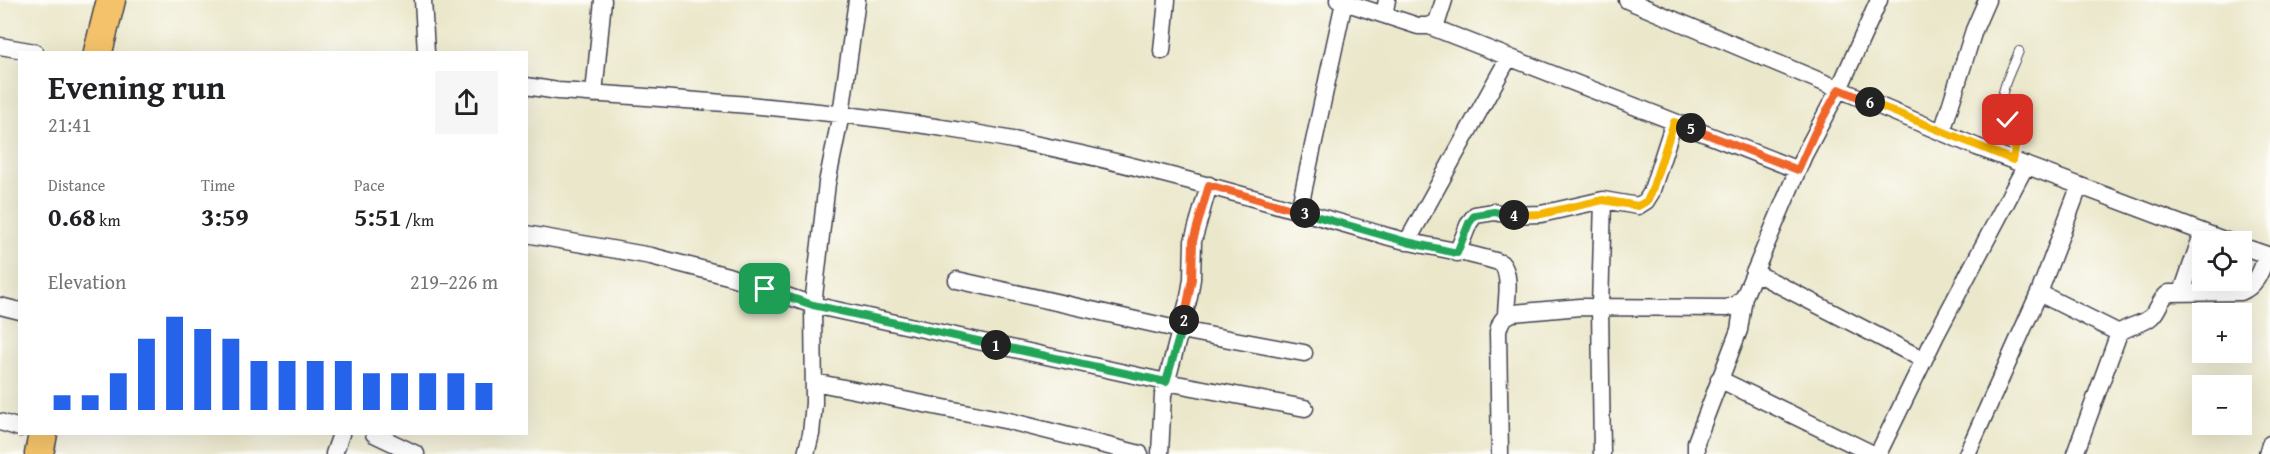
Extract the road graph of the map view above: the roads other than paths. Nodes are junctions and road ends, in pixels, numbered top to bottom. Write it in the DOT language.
graph roads {
  1 [pos="111,0"];
  2 [pos="127,0"];
  3 [pos="423,0"];
  4 [pos="603,0"];
  5 [pos="857,0"];
  6 [pos="1167,0"];
  7 [pos="1444,0"];
  8 [pos="1627,0"];
  9 [pos="1879,0"];
  10 [pos="1987,0"];
  11 [pos="1341,1"];
  12 [pos="1386,8"];
  13 [pos="1429,26"];
  14 [pos="0,46"];
  15 [pos="29,51"];
  16 [pos="98,51"];
  17 [pos="116,51"];
  18 [pos="426,51"];
  19 [pos="1162,51"];
  20 [pos="2019,51"];
  21 [pos="1509,57"];
  22 [pos="528,86"];
  23 [pos="1839,89"];
  24 [pos="594,94"];
  25 [pos="841,114"];
  26 [pos="1674,122"];
  27 [pos="1942,132"];
  28 [pos="2020,163"];
  29 [pos="1798,170"];
  30 [pos="1209,185"];
  31 [pos="2079,187"];
  32 [pos="1603,200"];
  33 [pos="1299,211"];
  34 [pos="2200,231"];
  35 [pos="528,234"];
  36 [pos="1407,242"];
  37 [pos="2252,250"];
  38 [pos="1457,253"];
  39 [pos="2268,256"];
  40 [pos="2192,263"];
  41 [pos="1754,272"];
  42 [pos="957,280"];
  43 [pos="2182,291"];
  44 [pos="2039,293"];
  45 [pos="1744,297"];
  46 [pos="813,305"];
  47 [pos="0,306"];
  48 [pos="1600,307"];
  49 [pos="18,310"];
  50 [pos="1506,316"];
  51 [pos="1181,330"];
  52 [pos="2119,333"];
  53 [pos="1304,353"];
  54 [pos="1924,360"];
  55 [pos="1719,379"];
  56 [pos="814,382"];
  57 [pos="1166,382"];
  58 [pos="1305,408"];
  59 [pos="0,422"];
  60 [pos="18,427"];
  61 [pos="26,435"];
  62 [pos="43,435"];
  63 [pos="341,435"];
  64 [pos="376,435"];
  65 [pos="809,453"];
  66 [pos="23,454"];
  67 [pos="39,454"];
  68 [pos="334,454"];
  69 [pos="416,454"];
  70 [pos="1140,454"];
  71 [pos="1160,454"];
  72 [pos="1500,454"];
  73 [pos="1602,454"];
  74 [pos="1696,454"];
  75 [pos="1873,454"];
  76 [pos="1878,454"];
  77 [pos="1967,454"];
  78 [pos="2075,454"];
  1 -- 16 [label="highway"];
  2 -- 17 [label="highway"];
  3 -- 18 [label="street"];
  4 -- 24 [label="street"];
  5 -- 25 [label="street"];
  6 -- 19 [label="street"];
  7 -- 13 [label="street"];
  8 -- 23 [label="street"];
  9 -- 23 [label="street"];
  10 -- 27 [label="street"];
  11 -- 12 [label="street"];
  11 -- 33 [label="street"];
  12 -- 13 [label="street"];
  13 -- 21 [label="street"];
  14 -- 15 [label="street"];
  20 -- 28 [label="lane"];
  21 -- 26 [label="street"];
  21 -- 36 [label="street"];
  22 -- 24 [label="street"];
  23 -- 27 [label="street"];
  23 -- 29 [label="street"];
  24 -- 25 [label="street"];
  25 -- 30 [label="street"];
  25 -- 46 [label="street"];
  26 -- 29 [label="street"];
  26 -- 32 [label="street"];
  27 -- 28 [label="street"];
  28 -- 31 [label="street"];
  28 -- 54 [label="street"];
  29 -- 41 [label="street"];
  30 -- 33 [label="street"];
  30 -- 51 [label="street"];
  31 -- 34 [label="street"];
  31 -- 44 [label="street"];
  32 -- 38 [label="street"];
  32 -- 48 [label="street"];
  33 -- 36 [label="street"];
  35 -- 46 [label="street"];
  36 -- 38 [label="street"];
  37 -- 39 [label="street"];
  38 -- 50 [label="street"];
  39 -- 43 [label="street"];
  40 -- 43 [label="street"];
  41 -- 45 [label="street"];
  41 -- 54 [label="street"];
  42 -- 51 [label="street"];
  43 -- 52 [label="street"];
  44 -- 52 [label="street"];
  44 -- 77 [label="street"];
  45 -- 48 [label="street"];
  45 -- 55 [label="street"];
  46 -- 56 [label="street"];
  46 -- 57 [label="street"];
  47 -- 49 [label="street"];
  48 -- 50 [label="street"];
  48 -- 73 [label="street"];
  50 -- 72 [label="street"];
  51 -- 53 [label="street"];
  51 -- 57 [label="street"];
  52 -- 78 [label="street"];
  54 -- 76 [label="street"];
  55 -- 74 [label="street"];
  55 -- 75 [label="street"];
  56 -- 65 [label="street"];
  56 -- 70 [label="street"];
  57 -- 58 [label="street"];
  57 -- 71 [label="street"];
  59 -- 60 [label="street"];
  61 -- 66 [label="highway"];
  62 -- 67 [label="highway"];
  63 -- 68 [label="street"];
  64 -- 69 [label="street"];
}
